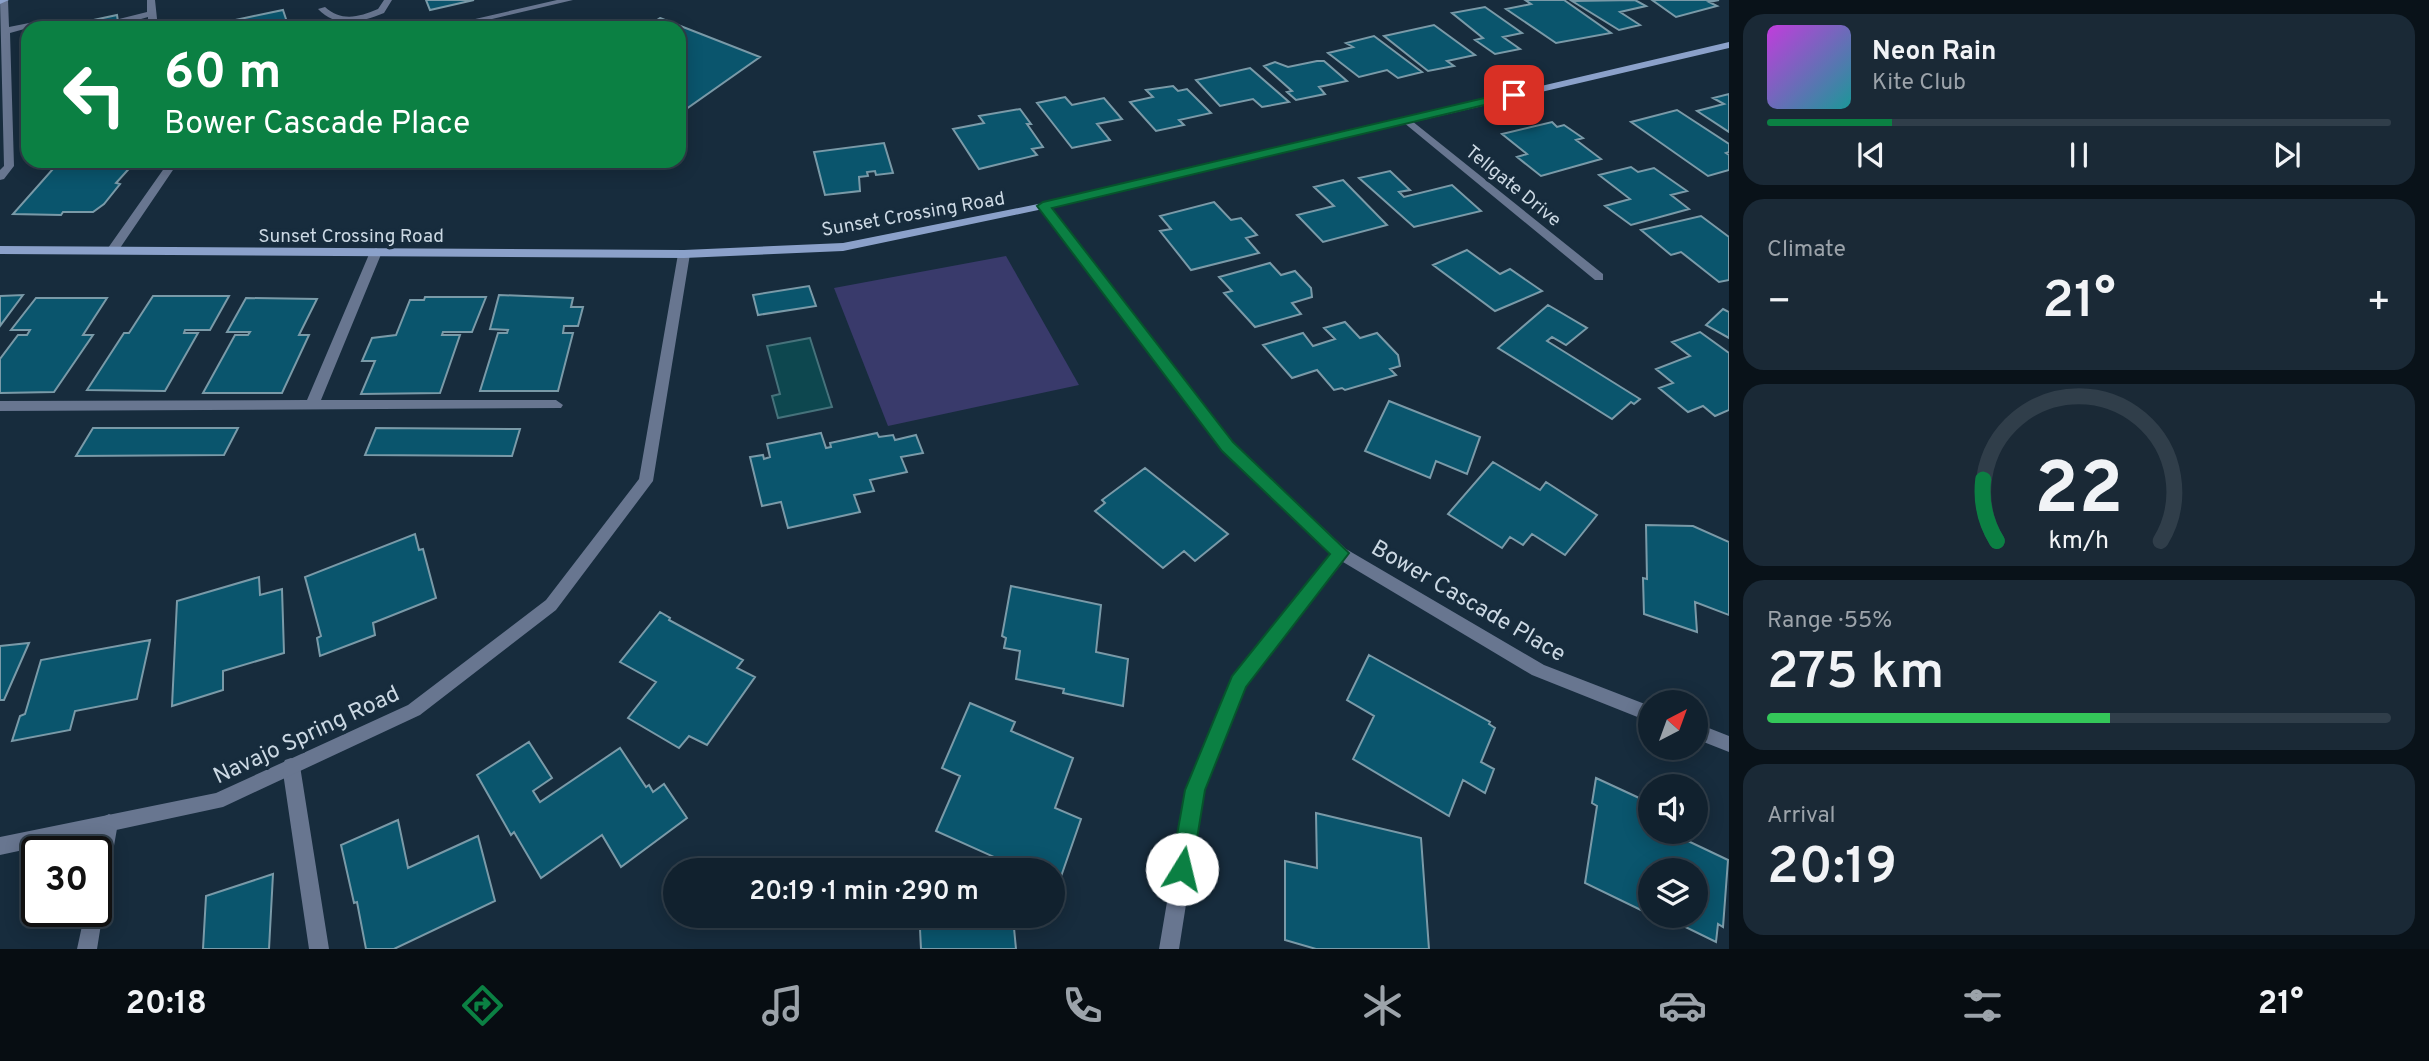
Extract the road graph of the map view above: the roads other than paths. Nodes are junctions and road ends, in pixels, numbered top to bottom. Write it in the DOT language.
graph roads {
  1 [pos="3,0"];
  2 [pos="150,0"];
  3 [pos="388,0"];
  4 [pos="569,0"];
  5 [pos="322,9"];
  6 [pos="151,14"];
  7 [pos="122,21"];
  8 [pos="152,21"];
  9 [pos="473,21"];
  10 [pos="21,28"];
  11 [pos="5,31"];
  12 [pos="1729,45"];
  13 [pos="1407,120"];
  14 [pos="169,168"];
  15 [pos="0,177"];
  16 [pos="1043,206"];
  17 [pos="0,250"];
  18 [pos="112,251"];
  19 [pos="376,252"];
  20 [pos="684,254"];
  21 [pos="1599,277"];
  22 [pos="312,405"];
  23 [pos="556,405"];
  24 [pos="0,407"];
  25 [pos="1341,553"];
  26 [pos="1638,709"];
  27 [pos="1708,736"];
  28 [pos="1729,744"];
  29 [pos="292,766"];
  30 [pos="109,823"];
  31 [pos="107,836"];
  32 [pos="0,846"];
  33 [pos="91,927"];
  34 [pos="87,949"];
  35 [pos="319,949"];
  36 [pos="1168,949"];
  1 -- 11 [label="street"];
  2 -- 6 [label="street"];
  3 -- 5 [label="street"];
  4 -- 9 [label="street"];
  6 -- 7 [label="street"];
  6 -- 8 [label="street"];
  10 -- 11 [label="street"];
  11 -- 15 [label="street"];
  12 -- 13 [label="street, Sunset Crossing Road"];
  13 -- 16 [label="street, Sunset Crossing Road"];
  13 -- 21 [label="street, Tellgate Drive"];
  14 -- 18 [label="street"];
  16 -- 20 [label="street, Sunset Crossing Road"];
  16 -- 25 [label="street, Bower Cascade Place"];
  17 -- 18 [label="street, Sunset Crossing Road"];
  18 -- 19 [label="street, Sunset Crossing Road"];
  19 -- 20 [label="street, Sunset Crossing Road"];
  19 -- 22 [label="street"];
  20 -- 29 [label="street, Navajo Spring Road"];
  22 -- 23 [label="street"];
  22 -- 24 [label="street"];
  25 -- 26 [label="street, Bower Cascade Place"];
  25 -- 36 [label="street"];
  27 -- 28 [label="street"];
  29 -- 30 [label="street, Navajo Spring Road"];
  29 -- 35 [label="street"];
  30 -- 31 [label="street"];
  30 -- 32 [label="street, Navajo Spring Road"];
  33 -- 34 [label="street"];
}
